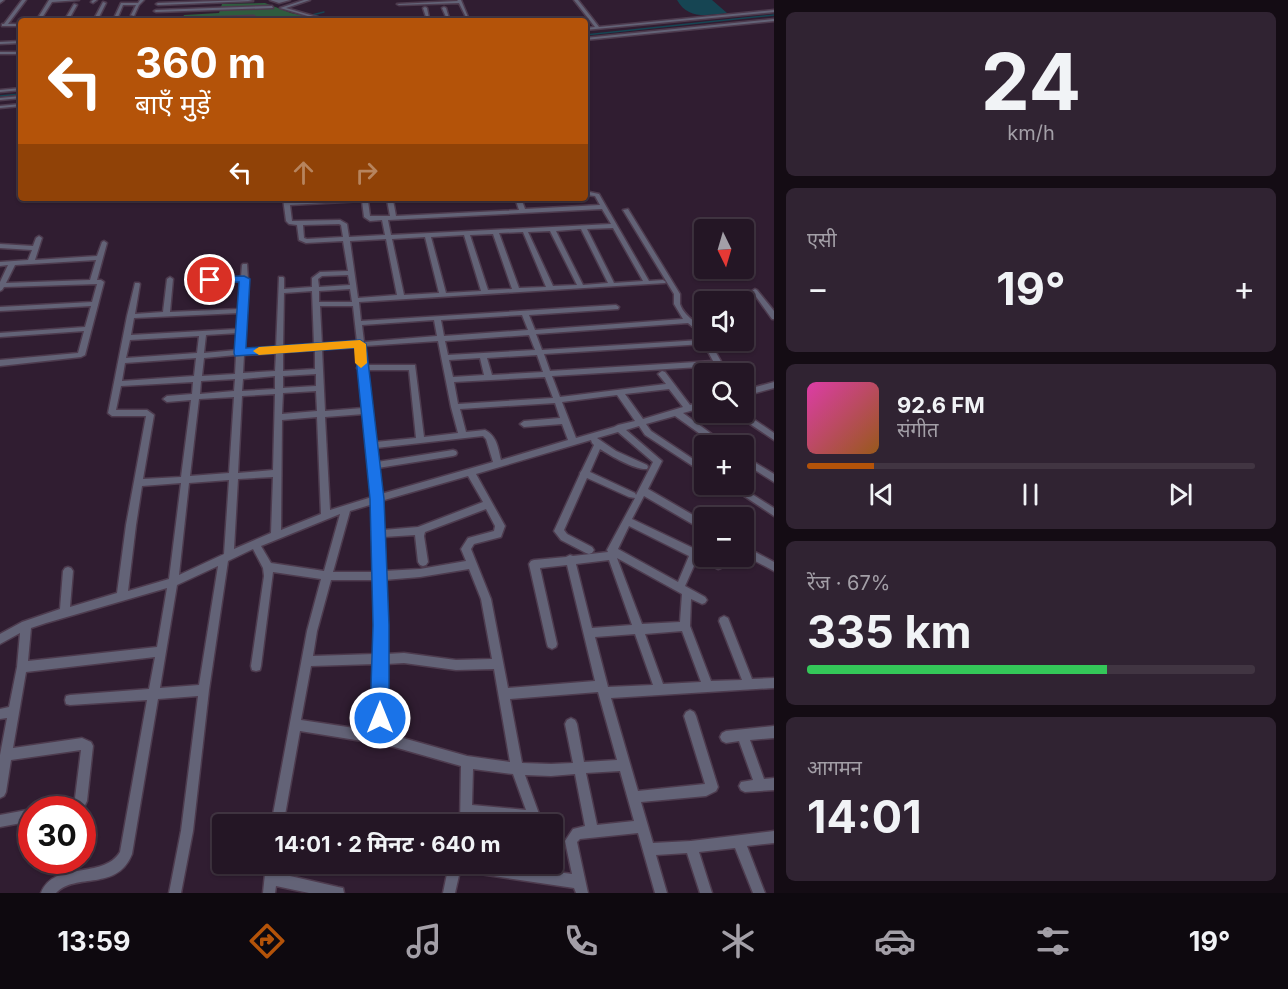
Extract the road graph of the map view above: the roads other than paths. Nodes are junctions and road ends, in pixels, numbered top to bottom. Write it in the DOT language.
graph roads {
  1 [pos="24,0"];
  2 [pos="51,0"];
  3 [pos="142,0"];
  4 [pos="272,0"];
  5 [pos="288,0"];
  6 [pos="308,0"];
  7 [pos="576,0"];
  8 [pos="251,1"];
  9 [pos="76,2"];
  10 [pos="120,2"];
  11 [pos="159,2"];
  12 [pos="104,3"];
  13 [pos="460,3"];
  14 [pos="138,4"];
  15 [pos="399,4"];
  16 [pos="408,4"];
  17 [pos="272,7"];
  18 [pos="425,8"];
  19 [pos="444,8"];
  20 [pos="156,11"];
  21 [pos="774,11"];
  22 [pos="133,15"];
  23 [pos="117,16"];
  24 [pos="448,16"];
  25 [pos="467,16"];
  26 [pos="254,17"];
  27 [pos="428,17"];
  28 [pos="40,18"];
  29 [pos="68,18"];
  30 [pos="96,18"];
  31 [pos="153,18"];
  32 [pos="246,18"];
  33 [pos="318,18"];
  34 [pos="774,20"];
  35 [pos="3,25"];
  36 [pos="597,27"];
  37 [pos="588,28"];
  38 [pos="588,39"];
  39 [pos="18,42"];
  40 [pos="0,43"];
  41 [pos="0,53"];
  42 [pos="18,53"];
  43 [pos="18,89"];
  44 [pos="0,91"];
  45 [pos="18,97"];
  46 [pos="0,99"];
  47 [pos="18,105"];
  48 [pos="0,107"];
  49 [pos="588,193"];
  50 [pos="286,201"];
  51 [pos="365,201"];
  52 [pos="390,201"];
  53 [pos="519,201"];
  54 [pos="604,207"];
  55 [pos="626,210"];
  56 [pos="523,212"];
  57 [pos="494,213"];
  58 [pos="389,218"];
  59 [pos="300,224"];
  60 [pos="614,226"];
  61 [pos="583,228"];
  62 [pos="553,230"];
  63 [pos="525,231"];
  64 [pos="498,232"];
  65 [pos="467,235"];
  66 [pos="428,236"];
  67 [pos="39,238"];
  68 [pos="390,238"];
  69 [pos="347,240"];
  70 [pos="104,243"];
  71 [pos="0,246"];
  72 [pos="36,248"];
  73 [pos="100,258"];
  74 [pos="31,262"];
  75 [pos="0,264"];
  76 [pos="12,264"];
  77 [pos="245,265"];
  78 [pos="350,273"];
  79 [pos="281,278"];
  80 [pos="170,279"];
  81 [pos="244,279"];
  82 [pos="93,281"];
  83 [pos="192,281"];
  84 [pos="663,282"];
  85 [pos="647,283"];
  86 [pos="137,284"];
  87 [pos="612,285"];
  88 [pos="1,287"];
  89 [pos="353,287"];
  90 [pos="581,287"];
  91 [pos="550,288"];
  92 [pos="316,289"];
  93 [pos="516,290"];
  94 [pos="282,291"];
  95 [pos="755,291"];
  96 [pos="485,292"];
  97 [pos="443,295"];
  98 [pos="400,297"];
  99 [pos="356,302"];
  100 [pos="94,304"];
  101 [pos="317,304"];
  102 [pos="616,307"];
  103 [pos="0,309"];
  104 [pos="243,311"];
  105 [pos="525,313"];
  106 [pos="772,313"];
  107 [pos="166,314"];
  108 [pos="130,316"];
  109 [pos="437,318"];
  110 [pos="690,321"];
  111 [pos="358,323"];
  112 [pos="694,324"];
  113 [pos="87,328"];
  114 [pos="241,331"];
  115 [pos="532,332"];
  116 [pos="203,333"];
  117 [pos="0,335"];
  118 [pos="126,338"];
  119 [pos="441,338"];
  120 [pos="694,343"];
  121 [pos="360,344"];
  122 [pos="318,347"];
  123 [pos="280,350"];
  124 [pos="711,351"];
  125 [pos="541,352"];
  126 [pos="240,353"];
  127 [pos="200,356"];
  128 [pos="483,356"];
  129 [pos="445,358"];
  130 [pos="122,361"];
  131 [pos="0,363"];
  132 [pos="718,363"];
  133 [pos="694,364"];
  134 [pos="361,368"];
  135 [pos="319,371"];
  136 [pos="279,373"];
  137 [pos="548,373"];
  138 [pos="662,374"];
  139 [pos="239,376"];
  140 [pos="489,378"];
  141 [pos="197,379"];
  142 [pos="450,380"];
  143 [pos="118,384"];
  144 [pos="774,385"];
  145 [pos="670,386"];
  146 [pos="320,388"];
  147 [pos="279,390"];
  148 [pos="754,390"];
  149 [pos="237,393"];
  150 [pos="619,393"];
  151 [pos="195,397"];
  152 [pos="167,399"];
  153 [pos="557,400"];
  154 [pos="455,407"];
  155 [pos="694,407"];
  156 [pos="688,408"];
  157 [pos="366,411"];
  158 [pos="675,412"];
  159 [pos="322,414"];
  160 [pos="278,417"];
  161 [pos="564,421"];
  162 [pos="639,422"];
  163 [pos="752,423"];
  164 [pos="524,424"];
  165 [pos="618,428"];
  166 [pos="462,434"];
  167 [pos="708,435"];
  168 [pos="590,437"];
  169 [pos="774,438"];
  170 [pos="420,439"];
  171 [pos="573,442"];
  172 [pos="598,443"];
  173 [pos="370,446"];
  174 [pos="453,453"];
  175 [pos="498,463"];
  176 [pos="694,464"];
  177 [pos="373,466"];
  178 [pos="754,466"];
  179 [pos="644,467"];
  180 [pos="470,471"];
  181 [pos="278,473"];
  182 [pos="584,473"];
  183 [pos="232,476"];
  184 [pos="774,479"];
  185 [pos="184,480"];
  186 [pos="138,483"];
  187 [pos="643,491"];
  188 [pos="632,495"];
  189 [pos="748,495"];
  190 [pos="377,499"];
  191 [pos="488,504"];
  192 [pos="346,508"];
  193 [pos="774,513"];
  194 [pos="326,516"];
  195 [pos="627,521"];
  196 [pos="694,522"];
  197 [pos="420,531"];
  198 [pos="377,534"];
  199 [pos="276,536"];
  200 [pos="255,544"];
  201 [pos="589,550"];
  202 [pos="612,553"];
  203 [pos="694,554"];
  204 [pos="754,556"];
  205 [pos="226,557"];
  206 [pos="570,559"];
  207 [pos="423,562"];
  208 [pos="473,564"];
  209 [pos="268,567"];
  210 [pos="774,567"];
  211 [pos="68,571"];
  212 [pos="378,575"];
  213 [pos="328,576"];
  214 [pos="173,582"];
  215 [pos="683,589"];
  216 [pos="122,596"];
  217 [pos="702,600"];
  218 [pos="65,612"];
  219 [pos="724,621"];
  220 [pos="26,625"];
  221 [pos="685,626"];
  222 [pos="638,630"];
  223 [pos="588,633"];
  224 [pos="0,639"];
  225 [pos="552,645"];
  226 [pos="161,651"];
  227 [pos="380,660"];
  228 [pos="306,661"];
  229 [pos="498,664"];
  230 [pos="256,666"];
  231 [pos="22,667"];
  232 [pos="774,683"];
  233 [pos="749,684"];
  234 [pos="707,686"];
  235 [pos="603,689"];
  236 [pos="204,690"];
  237 [pos="660,690"];
  238 [pos="153,693"];
  239 [pos="503,694"];
  240 [pos="70,700"];
  241 [pos="13,712"];
  242 [pos="0,714"];
  243 [pos="690,716"];
  244 [pos="571,724"];
  245 [pos="295,725"];
  246 [pos="774,732"];
  247 [pos="742,735"];
  248 [pos="726,737"];
  249 [pos="379,738"];
  250 [pos="6,755"];
  251 [pos="468,762"];
  252 [pos="625,765"];
  253 [pos="579,768"];
  254 [pos="517,769"];
  255 [pos="767,784"];
  256 [pos="745,786"];
  257 [pos="0,792"];
  258 [pos="82,796"];
  259 [pos="633,797"];
  260 [pos="467,810"];
  261 [pos="279,814"];
  262 [pos="467,814"];
  263 [pos="492,814"];
  264 [pos="533,814"];
  265 [pos="18,818"];
  266 [pos="0,821"];
  267 [pos="642,826"];
  268 [pos="592,831"];
  269 [pos="774,837"];
  270 [pos="739,841"];
  271 [pos="691,847"];
  272 [pos="648,849"];
  273 [pos="271,874"];
  274 [pos="452,874"];
  275 [pos="509,874"];
  276 [pos="270,878"];
  277 [pos="581,887"];
  278 [pos="46,893"];
  279 [pos="175,893"];
  280 [pos="268,893"];
  281 [pos="338,893"];
  282 [pos="449,893"];
  283 [pos="661,893"];
  284 [pos="706,893"];
  285 [pos="759,893"];
  1 -- 35 [label="street"];
  2 -- 9 [label="street"];
  2 -- 28 [label="street"];
  3 -- 14 [label="street"];
  4 -- 5 [label="street"];
  6 -- 33 [label="street"];
  7 -- 36 [label="street"];
  8 -- 11 [label="street"];
  9 -- 29 [label="street"];
  10 -- 14 [label="street"];
  10 -- 23 [label="street"];
  11 -- 20 [label="street"];
  12 -- 30 [label="street"];
  13 -- 16 [label="street"];
  13 -- 19 [label="street"];
  13 -- 25 [label="street"];
  14 -- 22 [label="street"];
  15 -- 16 [label="street"];
  16 -- 18 [label="street"];
  17 -- 20 [label="street"];
  18 -- 19 [label="street"];
  18 -- 27 [label="street"];
  19 -- 24 [label="street"];
  20 -- 31 [label="street"];
  21 -- 36 [label="street"];
  26 -- 32 [label="street"];
  34 -- 38 [label="street"];
  36 -- 37 [label="street"];
  39 -- 40 [label="street"];
  41 -- 42 [label="street"];
  43 -- 44 [label="street"];
  45 -- 46 [label="street"];
  47 -- 48 [label="street"];
  49 -- 54 [label="street"];
  50 -- 59 [label="street"];
  51 -- 58 [label="street"];
  52 -- 58 [label="street"];
  53 -- 56 [label="street"];
  54 -- 56 [label="street"];
  54 -- 60 [label="street"];
  55 -- 110 [label="street"];
  56 -- 57 [label="street"];
  57 -- 58 [label="street"];
  57 -- 64 [label="street"];
  58 -- 68 [label="street"];
  59 -- 69 [label="street"];
  59 -- 69 [label="street"];
  60 -- 61 [label="street"];
  60 -- 85 [label="street"];
  61 -- 62 [label="street"];
  61 -- 87 [label="street"];
  62 -- 63 [label="street"];
  62 -- 90 [label="street"];
  63 -- 64 [label="street"];
  63 -- 91 [label="street"];
  64 -- 65 [label="street"];
  64 -- 93 [label="street"];
  65 -- 66 [label="street"];
  65 -- 96 [label="street"];
  66 -- 68 [label="street"];
  66 -- 97 [label="street"];
  67 -- 72 [label="street"];
  68 -- 69 [label="street"];
  68 -- 98 [label="street"];
  69 -- 78 [label="street"];
  70 -- 73 [label="street"];
  71 -- 72 [label="street"];
  72 -- 74 [label="street"];
  73 -- 74 [label="street"];
  73 -- 82 [label="street"];
  74 -- 76 [label="street"];
  75 -- 76 [label="street"];
  76 -- 88 [label="street"];
  77 -- 81 [label="street"];
  78 -- 89 [label="street"];
  78 -- 92 [label="street"];
  79 -- 94 [label="street"];
  80 -- 107 [label="street"];
  81 -- 83 [label="street"];
  81 -- 104 [label="street"];
  82 -- 88 [label="street"];
  82 -- 100 [label="street"];
  84 -- 85 [label="street"];
  85 -- 87 [label="street"];
  86 -- 108 [label="street"];
  87 -- 90 [label="street"];
  89 -- 92 [label="street"];
  89 -- 99 [label="street"];
  90 -- 91 [label="street"];
  91 -- 93 [label="street"];
  92 -- 94 [label="street"];
  92 -- 101 [label="street"];
  93 -- 96 [label="street"];
  94 -- 123 [label="street"];
  95 -- 106 [label="street"];
  96 -- 97 [label="street"];
  97 -- 98 [label="street"];
  98 -- 99 [label="street"];
  99 -- 101 [label="street"];
  99 -- 111 [label="street"];
  100 -- 103 [label="street"];
  100 -- 113 [label="street"];
  101 -- 122 [label="street"];
  102 -- 105 [label="street"];
  104 -- 107 [label="street"];
  104 -- 114 [label="street"];
  105 -- 109 [label="street"];
  105 -- 115 [label="street"];
  107 -- 108 [label="street"];
  108 -- 118 [label="street"];
  109 -- 111 [label="street"];
  109 -- 119 [label="street"];
  110 -- 112 [label="street"];
  110 -- 115 [label="street"];
  111 -- 121 [label="street"];
  113 -- 117 [label="street"];
  113 -- 131 [label="street"];
  114 -- 116 [label="street"];
  114 -- 126 [label="street"];
  115 -- 119 [label="street"];
  115 -- 125 [label="street"];
  116 -- 118 [label="street"];
  116 -- 127 [label="street"];
  118 -- 130 [label="street"];
  119 -- 121 [label="street"];
  119 -- 129 [label="street"];
  120 -- 125 [label="street"];
  121 -- 122 [label="street"];
  121 -- 134 [label="street"];
  122 -- 123 [label="street"];
  122 -- 135 [label="street"];
  123 -- 126 [label="street"];
  123 -- 136 [label="street"];
  124 -- 132 [label="street"];
  125 -- 128 [label="street"];
  125 -- 137 [label="street"];
  126 -- 127 [label="street"];
  126 -- 139 [label="street"];
  127 -- 130 [label="street"];
  127 -- 141 [label="street"];
  128 -- 129 [label="street"];
  128 -- 140 [label="street"];
  129 -- 142 [label="street"];
  130 -- 143 [label="street"];
  133 -- 137 [label="street"];
  134 -- 157 [label="street"];
  134 -- 170 [label="street"];
  135 -- 136 [label="street"];
  135 -- 146 [label="street"];
  136 -- 139 [label="street"];
  136 -- 147 [label="street"];
  137 -- 140 [label="street"];
  137 -- 153 [label="street"];
  138 -- 145 [label="street"];
  139 -- 141 [label="street"];
  139 -- 149 [label="street"];
  140 -- 142 [label="street"];
  141 -- 143 [label="street"];
  141 -- 151 [label="street"];
  142 -- 154 [label="street"];
  143 -- 186 [label="street"];
  144 -- 148 [label="street"];
  145 -- 150 [label="street"];
  145 -- 156 [label="street"];
  146 -- 147 [label="street"];
  146 -- 159 [label="street"];
  147 -- 149 [label="street"];
  147 -- 160 [label="street"];
  149 -- 151 [label="street"];
  149 -- 183 [label="street"];
  150 -- 153 [label="street"];
  150 -- 162 [label="street"];
  151 -- 152 [label="street"];
  151 -- 185 [label="street"];
  153 -- 154 [label="street"];
  153 -- 161 [label="street"];
  154 -- 166 [label="street"];
  155 -- 156 [label="street"];
  156 -- 158 [label="street"];
  157 -- 159 [label="street"];
  157 -- 173 [label="street"];
  158 -- 162 [label="street"];
  158 -- 167 [label="street"];
  159 -- 160 [label="street"];
  159 -- 194 [label="street"];
  160 -- 181 [label="street"];
  161 -- 164 [label="street"];
  161 -- 171 [label="street"];
  162 -- 165 [label="street"];
  162 -- 176 [label="street"];
  163 -- 169 [label="street"];
  165 -- 168 [label="street"];
  165 -- 187 [label="street"];
  166 -- 170 [label="street"];
  166 -- 175 [label="street"];
  168 -- 171 [label="street"];
  168 -- 172 [label="street"];
  170 -- 173 [label="street"];
  171 -- 175 [label="street"];
  172 -- 179 [label="street"];
  172 -- 182 [label="street"];
  173 -- 177 [label="street"];
  174 -- 177 [label="street"];
  175 -- 180 [label="street"];
  177 -- 190 [label="street"];
  178 -- 184 [label="street"];
  180 -- 190 [label="street"];
  180 -- 191 [label="street"];
  181 -- 183 [label="street"];
  181 -- 199 [label="street"];
  182 -- 188 [label="street"];
  182 -- 201 [label="street"];
  183 -- 185 [label="street"];
  183 -- 205 [label="street"];
  185 -- 186 [label="street"];
  185 -- 214 [label="street"];
  186 -- 216 [label="street"];
  187 -- 195 [label="street"];
  187 -- 196 [label="street"];
  189 -- 193 [label="street"];
  190 -- 192 [label="street"];
  190 -- 198 [label="street"];
  191 -- 197 [label="street"];
  191 -- 208 [label="street"];
  192 -- 194 [label="street"];
  192 -- 213 [label="street"];
  194 -- 199 [label="street"];
  195 -- 202 [label="street"];
  195 -- 203 [label="street"];
  197 -- 198 [label="street"];
  197 -- 207 [label="street"];
  198 -- 212 [label="street"];
  199 -- 200 [label="street"];
  200 -- 205 [label="street"];
  200 -- 209 [label="street"];
  202 -- 206 [label="street"];
  202 -- 215 [label="street"];
  202 -- 222 [label="street"];
  203 -- 215 [label="street"];
  204 -- 210 [label="street"];
  205 -- 214 [label="street"];
  205 -- 236 [label="street"];
  206 -- 223 [label="street"];
  206 -- 225 [label="street"];
  208 -- 212 [label="street"];
  208 -- 229 [label="street"];
  209 -- 213 [label="street"];
  209 -- 230 [label="street"];
  211 -- 218 [label="street"];
  212 -- 213 [label="street"];
  212 -- 227 [label="street"];
  213 -- 228 [label="street"];
  214 -- 216 [label="street"];
  214 -- 226 [label="street"];
  215 -- 217 [label="street"];
  215 -- 221 [label="street"];
  216 -- 218 [label="street"];
  218 -- 220 [label="street"];
  219 -- 233 [label="street"];
  220 -- 224 [label="street"];
  220 -- 231 [label="street"];
  221 -- 222 [label="street"];
  221 -- 234 [label="street"];
  222 -- 223 [label="street"];
  222 -- 237 [label="street"];
  223 -- 235 [label="street"];
  226 -- 231 [label="street"];
  226 -- 238 [label="street"];
  227 -- 228 [label="street"];
  227 -- 229 [label="street"];
  227 -- 249 [label="street"];
  228 -- 245 [label="street"];
  229 -- 239 [label="street"];
  231 -- 241 [label="street"];
  232 -- 233 [label="street"];
  233 -- 234 [label="street"];
  234 -- 237 [label="street"];
  235 -- 237 [label="street"];
  235 -- 239 [label="street"];
  235 -- 252 [label="street"];
  236 -- 238 [label="street"];
  236 -- 279 [label="street"];
  238 -- 240 [label="street"];
  238 -- 278 [label="street"];
  239 -- 254 [label="street"];
  241 -- 242 [label="street"];
  241 -- 250 [label="street"];
  243 -- 259 [label="street"];
  244 -- 253 [label="street"];
  245 -- 249 [label="street"];
  245 -- 261 [label="street"];
  246 -- 247 [label="street"];
  247 -- 248 [label="street"];
  247 -- 255 [label="street"];
  249 -- 251 [label="street"];
  250 -- 257 [label="street"];
  250 -- 258 [label="street"];
  251 -- 254 [label="street"];
  251 -- 260 [label="street"];
  252 -- 253 [label="street"];
  252 -- 259 [label="street"];
  253 -- 254 [label="street"];
  253 -- 268 [label="street"];
  254 -- 264 [label="street"];
  255 -- 256 [label="street"];
  259 -- 267 [label="street"];
  260 -- 262 [label="street"];
  260 -- 263 [label="street"];
  265 -- 266 [label="street"];
  267 -- 268 [label="street"];
  267 -- 272 [label="street"];
  268 -- 277 [label="street"];
  269 -- 270 [label="street"];
  270 -- 271 [label="street"];
  270 -- 285 [label="street"];
  271 -- 272 [label="street"];
  271 -- 284 [label="street"];
  272 -- 283 [label="street"];
  273 -- 276 [label="street"];
  274 -- 282 [label="street"];
  275 -- 277 [label="street"];
  276 -- 280 [label="street"];
  276 -- 281 [label="street"];
}
